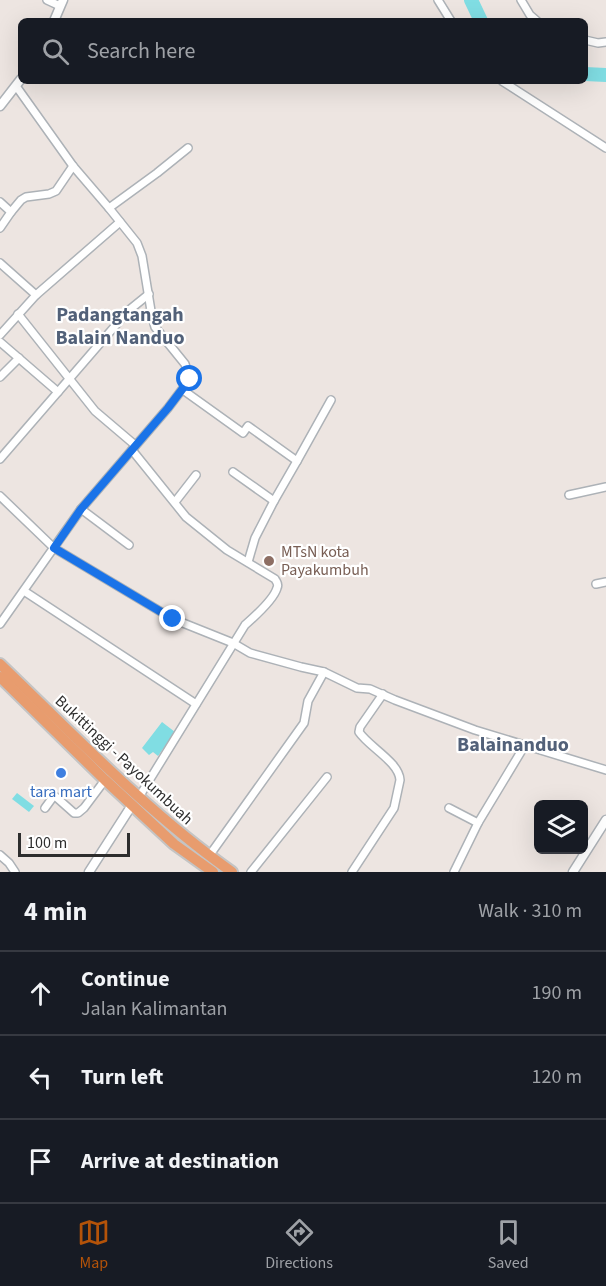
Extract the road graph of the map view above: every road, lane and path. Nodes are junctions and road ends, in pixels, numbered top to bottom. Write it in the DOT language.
graph roads {
  1 [pos="47,0"];
  2 [pos="438,0"];
  3 [pos="521,0"];
  4 [pos="62,3"];
  5 [pos="55,18"];
  6 [pos="449,18"];
  7 [pos="534,18"];
  8 [pos="588,41"];
  9 [pos="606,42"];
  10 [pos="18,82"];
  11 [pos="19,84"];
  12 [pos="507,84"];
  13 [pos="0,106"];
  14 [pos="188,148"];
  15 [pos="606,148"];
  16 [pos="73,166"];
  17 [pos="0,202"];
  18 [pos="109,208"];
  19 [pos="11,212"];
  20 [pos="120,222"];
  21 [pos="0,228"];
  22 [pos="0,264"];
  23 [pos="148,294"];
  24 [pos="36,295"];
  25 [pos="18,314"];
  26 [pos="0,335"];
  27 [pos="0,342"];
  28 [pos="19,358"];
  29 [pos="0,377"];
  30 [pos="70,379"];
  31 [pos="183,390"];
  32 [pos="58,392"];
  33 [pos="331,400"];
  34 [pos="134,447"];
  35 [pos="0,459"];
  36 [pos="297,461"];
  37 [pos="233,472"];
  38 [pos="196,475"];
  39 [pos="606,487"];
  40 [pos="569,495"];
  41 [pos="0,496"];
  42 [pos="274,501"];
  43 [pos="176,502"];
  44 [pos="81,509"];
  45 [pos="129,545"];
  46 [pos="54,548"];
  47 [pos="248,562"];
  48 [pos="606,582"];
  49 [pos="596,584"];
  50 [pos="24,591"];
  51 [pos="0,624"];
  52 [pos="233,644"];
  53 [pos="0,664"];
  54 [pos="324,672"];
  55 [pos="0,677"];
  56 [pos="383,694"];
  57 [pos="196,704"];
  58 [pos="525,745"];
  59 [pos="606,770"];
  60 [pos="327,777"];
  61 [pos="105,780"];
  62 [pos="135,801"];
  63 [pos="45,808"];
  64 [pos="449,808"];
  65 [pos="606,820"];
  66 [pos="478,823"];
  67 [pos="0,855"];
  68 [pos="209,856"];
  69 [pos="15,872"];
  70 [pos="89,872"];
  71 [pos="213,872"];
  72 [pos="232,872"];
  73 [pos="251,872"];
  74 [pos="352,872"];
  75 [pos="453,872"];
  76 [pos="573,872"];
  1 -- 4 [label="street"];
  2 -- 6 [label="street"];
  3 -- 7 [label="street"];
  4 -- 5 [label="street"];
  8 -- 9 [label="street"];
  10 -- 13 [label="street"];
  11 -- 16 [label="street"];
  12 -- 15 [label="street"];
  14 -- 18 [label="street"];
  16 -- 18 [label="street"];
  16 -- 19 [label="street"];
  17 -- 19 [label="street"];
  18 -- 20 [label="street"];
  19 -- 21 [label="street"];
  20 -- 23 [label="street"];
  20 -- 24 [label="street"];
  22 -- 24 [label="street"];
  23 -- 30 [label="street"];
  23 -- 31 [label="street"];
  24 -- 25 [label="street"];
  25 -- 26 [label="street"];
  25 -- 30 [label="street"];
  27 -- 28 [label="street"];
  28 -- 29 [label="street"];
  28 -- 32 [label="street"];
  30 -- 32 [label="street"];
  30 -- 34 [label="street"];
  31 -- 34 [label="street"];
  31 -- 36 [label="street"];
  32 -- 35 [label="street"];
  33 -- 36 [label="street"];
  34 -- 43 [label="street"];
  34 -- 44 [label="street"];
  36 -- 42 [label="street"];
  37 -- 42 [label="street"];
  38 -- 43 [label="street"];
  39 -- 40 [label="street"];
  41 -- 46 [label="street"];
  42 -- 47 [label="street"];
  43 -- 47 [label="street"];
  44 -- 45 [label="street"];
  44 -- 46 [label="street"];
  46 -- 50 [label="street"];
  46 -- 52 [label="street"];
  47 -- 52 [label="street"];
  48 -- 49 [label="street"];
  50 -- 51 [label="street"];
  50 -- 57 [label="street"];
  52 -- 54 [label="street"];
  52 -- 57 [label="street"];
  53 -- 62 [label="highway, Bukittinggi - Payokumbuah"];
  54 -- 56 [label="street"];
  54 -- 68 [label="street"];
  55 -- 61 [label="highway, Bukittinggi - Payokumbuah"];
  56 -- 58 [label="street"];
  56 -- 74 [label="street"];
  57 -- 62 [label="street"];
  58 -- 59 [label="street"];
  58 -- 66 [label="street"];
  60 -- 73 [label="street"];
  61 -- 62 [label="highway, Bukittinggi - Payokumbuah"];
  61 -- 63 [label="street"];
  62 -- 68 [label="highway, Bukittinggi - Payokumbuah"];
  62 -- 70 [label="street"];
  62 -- 71 [label="highway, Bukittinggi - Payokumbuah"];
  64 -- 66 [label="street"];
  65 -- 76 [label="street"];
  66 -- 75 [label="street"];
  67 -- 69 [label="street"];
  68 -- 72 [label="highway, Bukittinggi - Payokumbuah"];
}
